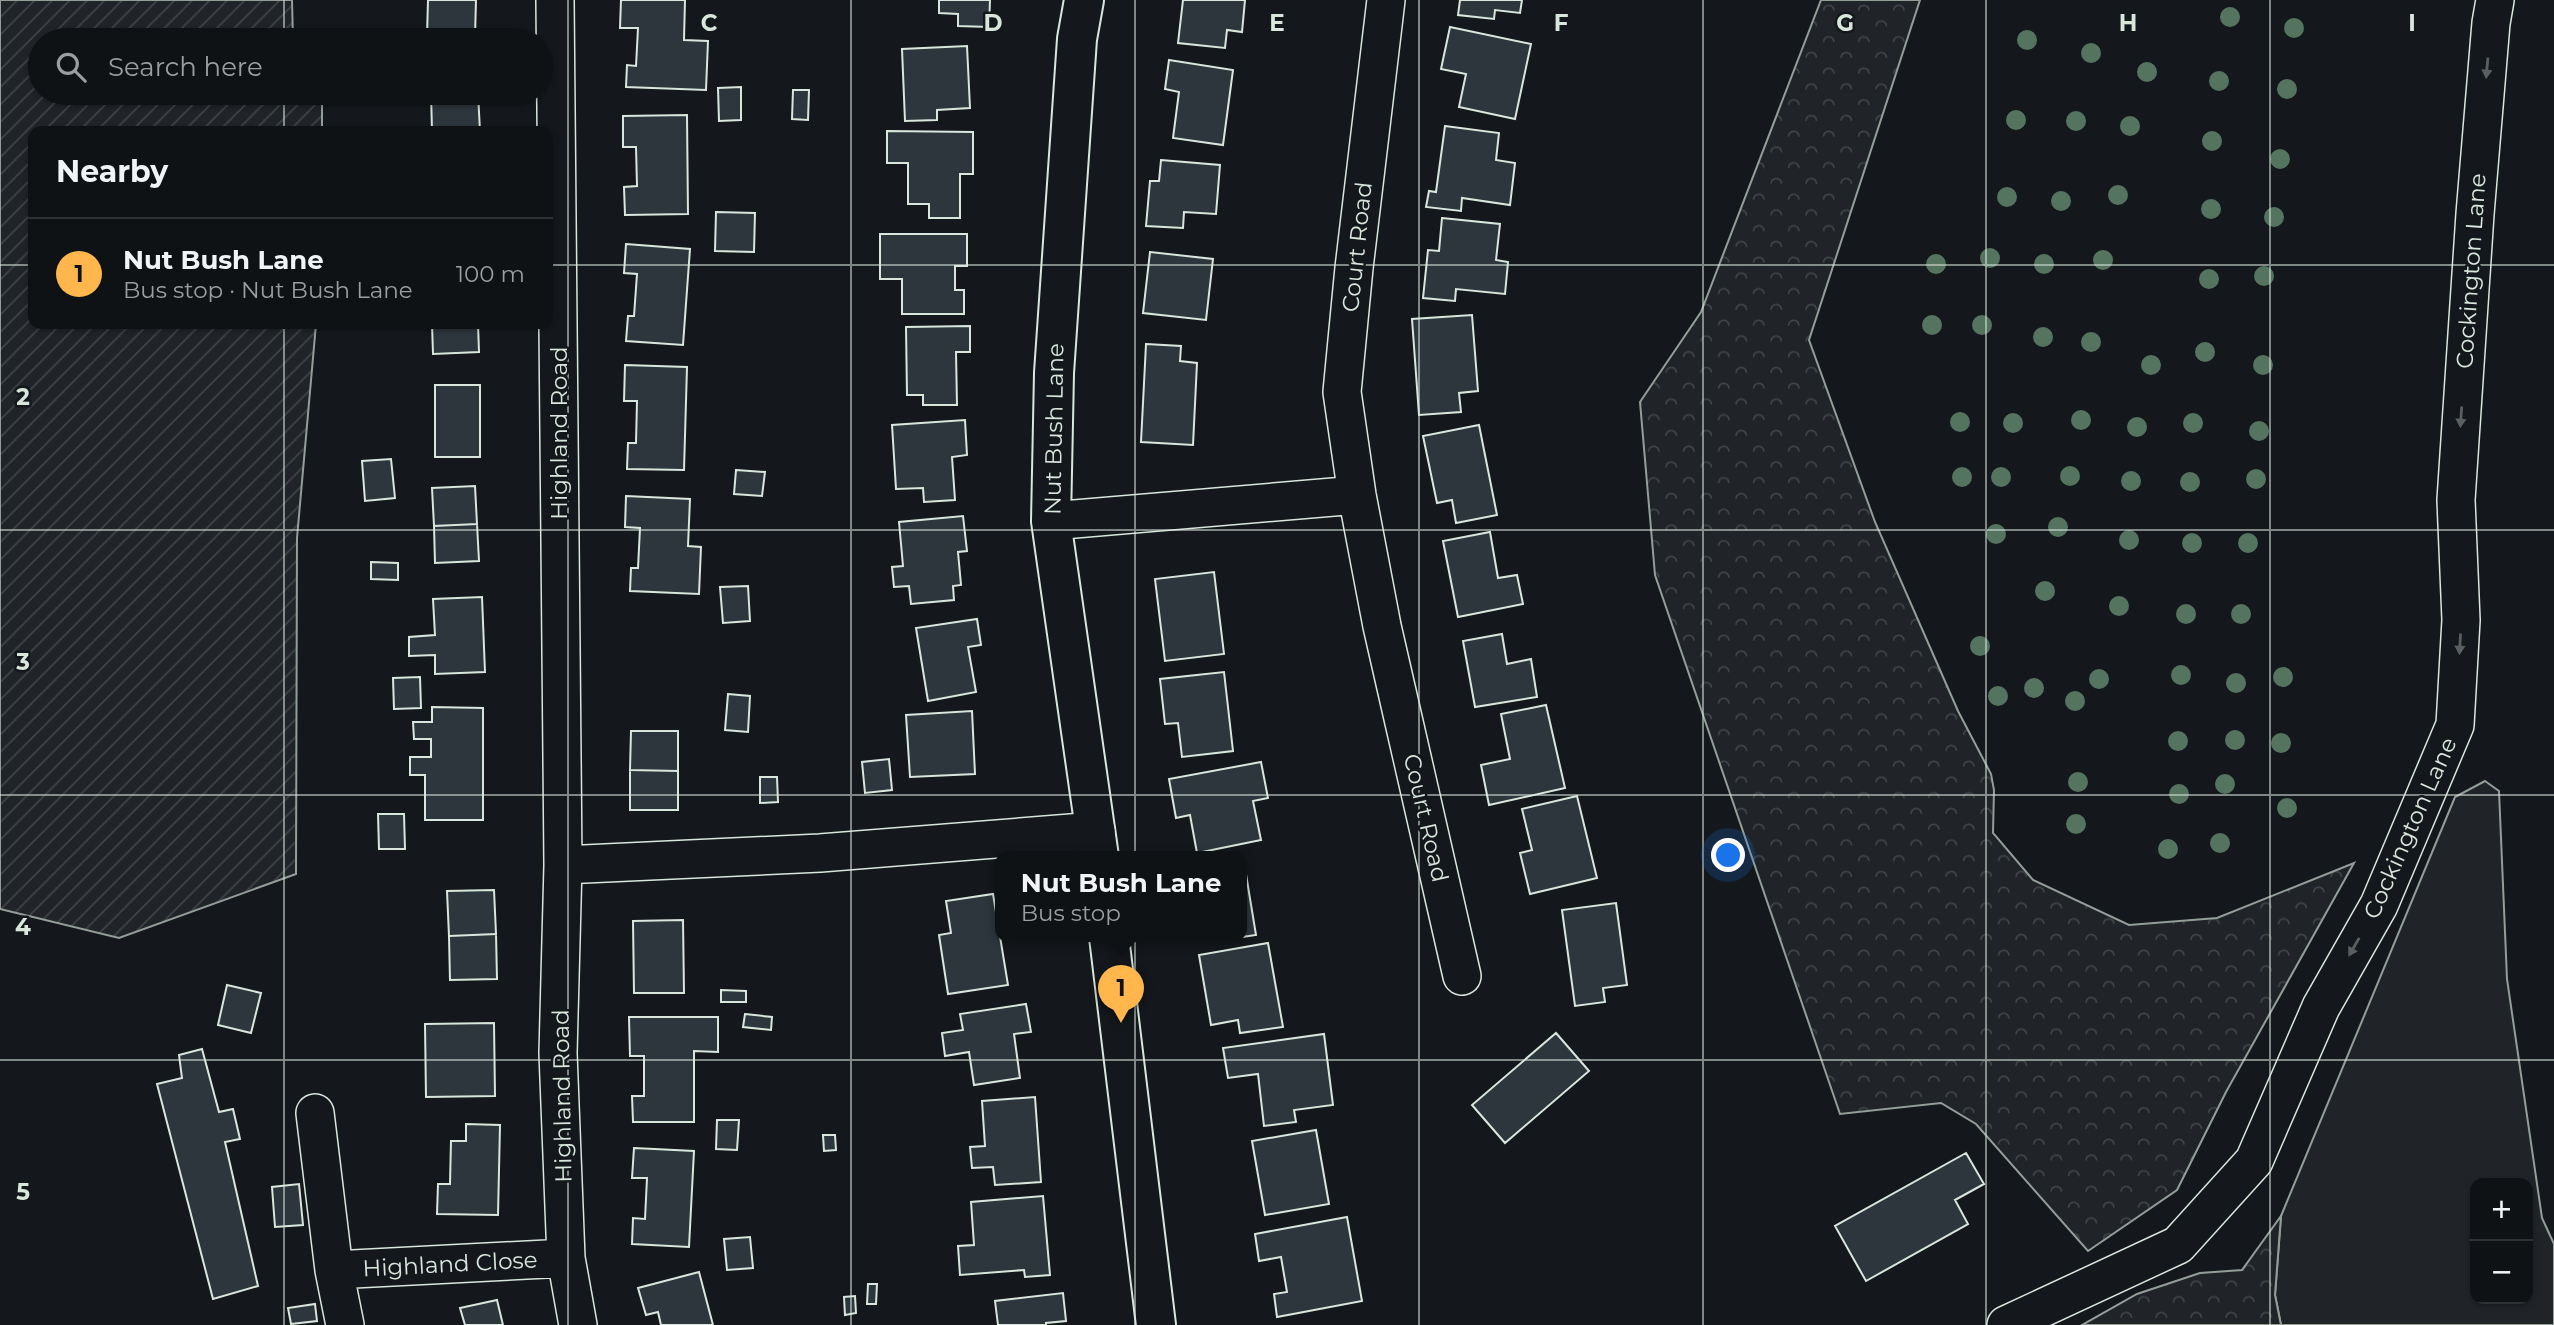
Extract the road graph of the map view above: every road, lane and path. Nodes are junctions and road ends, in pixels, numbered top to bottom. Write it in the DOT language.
graph roads {
  1 [pos="555,0"];
  2 [pos="1084,0"];
  3 [pos="1386,0"];
  4 [pos="2495,0"];
  5 [pos="1357,495"];
  6 [pos="1051,521"];
  7 [pos="1098,844"];
  8 [pos="563,865"];
  9 [pos="1110,942"];
  10 [pos="1462,976"];
  11 [pos="315,1113"];
  12 [pos="566,1258"];
  13 [pos="334,1270"];
  14 [pos="345,1325"];
  15 [pos="578,1325"];
  16 [pos="1156,1325"];
  17 [pos="2006,1325"];
  1 -- 8 [label="street, Highland Road"];
  2 -- 6 [label="street, Nut Bush Lane"];
  3 -- 5 [label="street, Court Road"];
  4 -- 17 [label="street, Cockington Lane, one-way"];
  5 -- 6 [label="street"];
  5 -- 10 [label="street, Court Road"];
  6 -- 7 [label="street, Nut Bush Lane"];
  7 -- 8 [label="street"];
  8 -- 12 [label="street, Highland Road"];
  9 -- 16 [label="street"];
  11 -- 13 [label="street, Highland Close"];
  12 -- 13 [label="street, Highland Close"];
  12 -- 15 [label="street, Highland Road"];
  13 -- 14 [label="street, Highland Close"];
}
